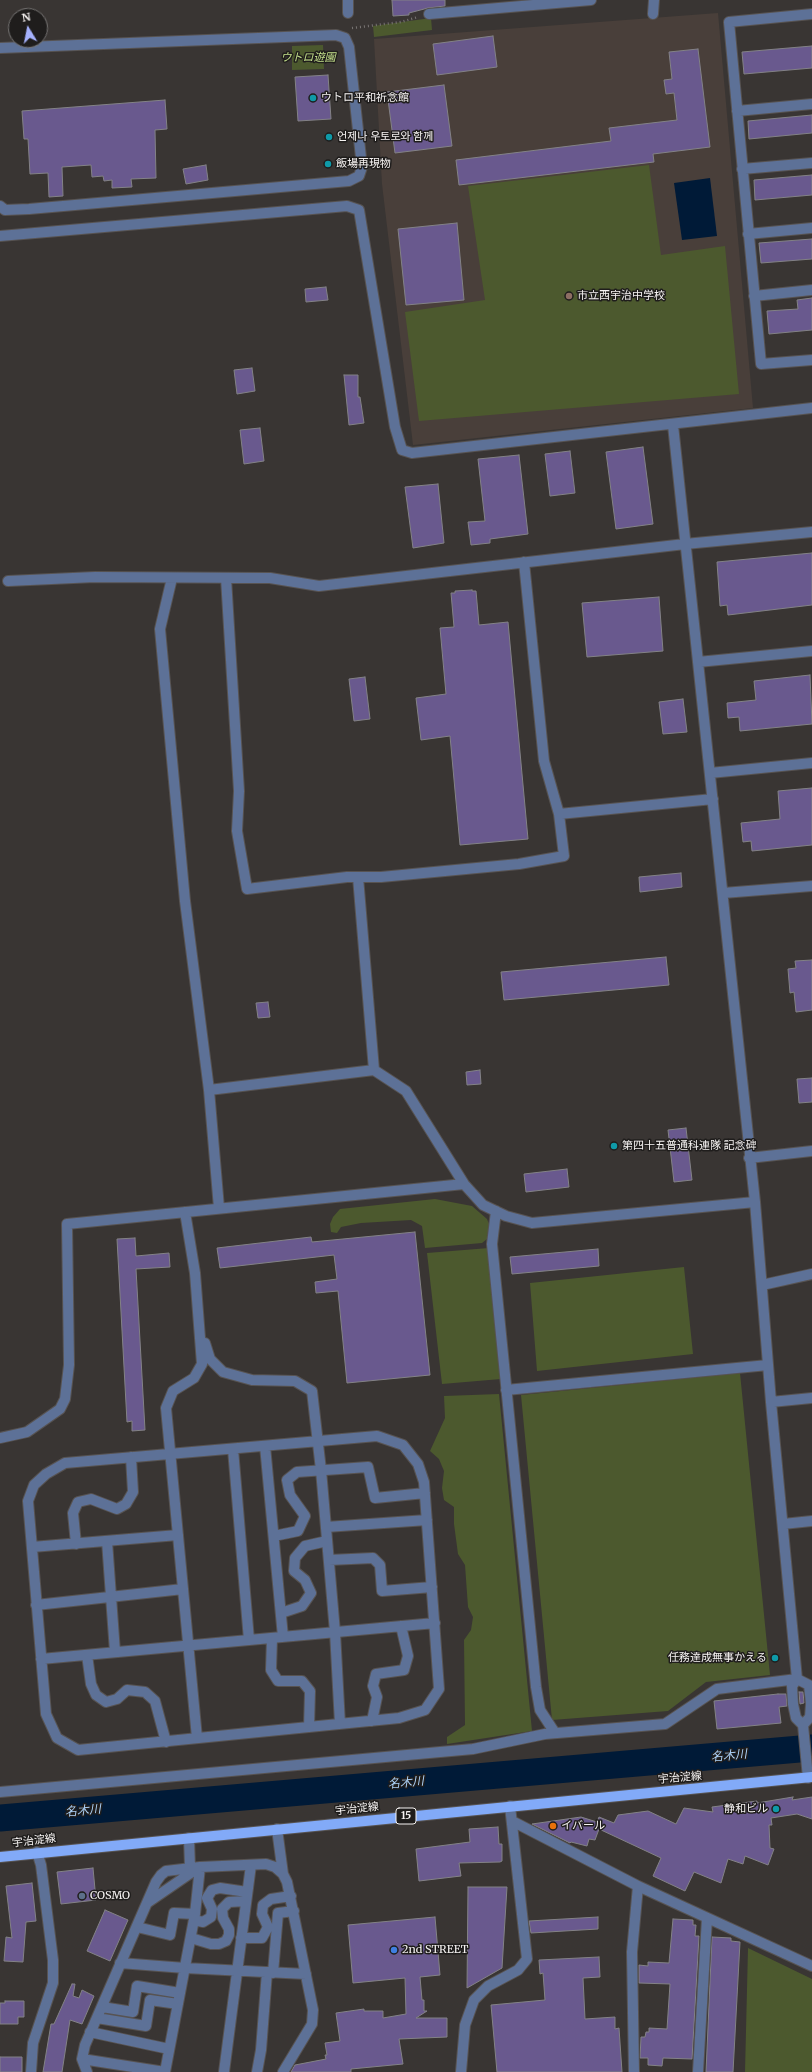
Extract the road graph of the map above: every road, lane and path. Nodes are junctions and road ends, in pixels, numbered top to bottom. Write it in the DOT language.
graph roads {
  1 [pos="348,0"];
  2 [pos="591,0"];
  3 [pos="654,0"];
  4 [pos="348,13"];
  5 [pos="430,14"];
  6 [pos="653,14"];
  7 [pos="812,14"];
  8 [pos="351,28"];
  9 [pos="0,48"];
  10 [pos="812,104"];
  11 [pos="737,111"];
  12 [pos="812,163"];
  13 [pos="742,169"];
  14 [pos="0,206"];
  15 [pos="812,228"];
  16 [pos="748,234"];
  17 [pos="0,236"];
  18 [pos="812,290"];
  19 [pos="754,296"];
  20 [pos="812,360"];
  21 [pos="812,408"];
  22 [pos="673,425"];
  23 [pos="812,532"];
  24 [pos="685,544"];
  25 [pos="524,562"];
  26 [pos="172,578"];
  27 [pos="226,578"];
  28 [pos="8,581"];
  29 [pos="812,651"];
  30 [pos="698,662"];
  31 [pos="812,763"];
  32 [pos="710,773"];
  33 [pos="713,799"];
  34 [pos="559,814"];
  35 [pos="358,877"];
  36 [pos="812,886"];
  37 [pos="723,893"];
  38 [pos="374,1070"];
  39 [pos="209,1090"];
  40 [pos="812,1151"];
  41 [pos="749,1158"];
  42 [pos="464,1184"];
  43 [pos="755,1202"];
  44 [pos="219,1208"];
  45 [pos="496,1211"];
  46 [pos="185,1212"];
  47 [pos="195,1273"];
  48 [pos="812,1274"];
  49 [pos="762,1285"];
  50 [pos="768,1365"];
  51 [pos="506,1390"];
  52 [pos="812,1398"];
  53 [pos="771,1402"];
  54 [pos="0,1438"];
  55 [pos="319,1441"];
  56 [pos="265,1446"];
  57 [pos="233,1449"];
  58 [pos="170,1454"];
  59 [pos="131,1457"];
  60 [pos="321,1470"];
  61 [pos="425,1493"];
  62 [pos="427,1520"];
  63 [pos="812,1521"];
  64 [pos="783,1524"];
  65 [pos="326,1527"];
  66 [pos="178,1535"];
  67 [pos="274,1536"];
  68 [pos="107,1541"];
  69 [pos="327,1541"];
  70 [pos="76,1544"];
  71 [pos="32,1548"];
  72 [pos="329,1560"];
  73 [pos="432,1587"];
  74 [pos="183,1589"];
  75 [pos="113,1597"];
  76 [pos="36,1605"];
  77 [pos="281,1613"];
  78 [pos="434,1623"];
  79 [pos="401,1626"];
  80 [pos="335,1632"];
  81 [pos="283,1637"];
  82 [pos="272,1638"];
  83 [pos="250,1640"];
  84 [pos="188,1646"];
  85 [pos="115,1652"];
  86 [pos="88,1655"];
  87 [pos="41,1659"];
  88 [pos="797,1679"];
  89 [pos="812,1704"];
  90 [pos="372,1721"];
  91 [pos="340,1724"];
  92 [pos="803,1725"];
  93 [pos="309,1727"];
  94 [pos="555,1733"];
  95 [pos="197,1738"];
  96 [pos="166,1742"];
  97 [pos="810,1778"];
  98 [pos="0,1792"];
  99 [pos="510,1806"];
  100 [pos="512,1822"];
  101 [pos="277,1829"];
  102 [pos="189,1838"];
  103 [pos="37,1852"];
  104 [pos="0,1857"];
  105 [pos="251,1865"];
  106 [pos="195,1867"];
  107 [pos="283,1874"];
  108 [pos="638,1886"];
  109 [pos="291,1896"];
  110 [pos="247,1897"];
  111 [pos="147,1903"];
  112 [pos="294,1911"];
  113 [pos="194,1917"];
  114 [pos="707,1918"];
  115 [pos="137,1927"];
  116 [pos="191,1938"];
  117 [pos="241,1938"];
  118 [pos="120,1963"];
  119 [pos="812,1966"];
  120 [pos="186,1968"];
  121 [pos="237,1971"];
  122 [pos="270,1972"];
  123 [pos="306,1974"];
  124 [pos="180,1994"];
  125 [pos="178,2004"];
  126 [pos="102,2007"];
  127 [pos="97,2018"];
  128 [pos="90,2032"];
  129 [pos="169,2049"];
  130 [pos="82,2059"];
  131 [pos="32,2072"];
  132 [pos="87,2072"];
  133 [pos="165,2072"];
  134 [pos="224,2072"];
  135 [pos="257,2072"];
  136 [pos="283,2072"];
  137 [pos="461,2072"];
  138 [pos="634,2072"];
  139 [pos="698,2072"];
  1 -- 4 [label="street"];
  2 -- 5 [label="street"];
  3 -- 6 [label="street"];
  5 -- 8 [label="path"];
  7 -- 11 [label="street"];
  9 -- 14 [label="street"];
  10 -- 11 [label="street"];
  11 -- 13 [label="street"];
  12 -- 13 [label="street"];
  13 -- 16 [label="street"];
  15 -- 16 [label="street"];
  16 -- 19 [label="street"];
  17 -- 22 [label="street"];
  18 -- 19 [label="street"];
  19 -- 20 [label="street"];
  21 -- 22 [label="street"];
  22 -- 24 [label="street"];
  23 -- 24 [label="street"];
  24 -- 25 [label="street"];
  24 -- 30 [label="street"];
  25 -- 27 [label="street"];
  25 -- 34 [label="street"];
  26 -- 27 [label="street"];
  26 -- 28 [label="street"];
  26 -- 39 [label="street"];
  27 -- 35 [label="street"];
  29 -- 30 [label="street"];
  30 -- 32 [label="street"];
  31 -- 32 [label="street"];
  32 -- 33 [label="street"];
  33 -- 34 [label="street"];
  33 -- 37 [label="street"];
  34 -- 35 [label="street"];
  35 -- 38 [label="street"];
  36 -- 37 [label="street"];
  37 -- 41 [label="street"];
  38 -- 39 [label="street"];
  38 -- 42 [label="street"];
  39 -- 44 [label="street"];
  40 -- 41 [label="street"];
  41 -- 43 [label="street"];
  42 -- 44 [label="street"];
  42 -- 45 [label="street"];
  43 -- 45 [label="street"];
  43 -- 49 [label="street"];
  44 -- 46 [label="street"];
  45 -- 51 [label="street"];
  46 -- 47 [label="street"];
  46 -- 54 [label="street"];
  47 -- 55 [label="street"];
  47 -- 58 [label="street"];
  48 -- 49 [label="street"];
  49 -- 50 [label="street"];
  50 -- 51 [label="street"];
  50 -- 53 [label="street"];
  51 -- 94 [label="street"];
  52 -- 53 [label="street"];
  53 -- 64 [label="street"];
  55 -- 56 [label="street"];
  55 -- 60 [label="street"];
  55 -- 61 [label="street"];
  56 -- 57 [label="street"];
  56 -- 67 [label="street"];
  57 -- 58 [label="street"];
  57 -- 83 [label="street"];
  58 -- 59 [label="street"];
  58 -- 66 [label="street"];
  59 -- 70 [label="street"];
  59 -- 71 [label="street"];
  60 -- 61 [label="street"];
  60 -- 65 [label="street"];
  60 -- 67 [label="street"];
  61 -- 62 [label="street"];
  62 -- 65 [label="street"];
  62 -- 73 [label="street"];
  63 -- 64 [label="street"];
  64 -- 88 [label="street"];
  65 -- 69 [label="street"];
  66 -- 68 [label="street"];
  66 -- 74 [label="street"];
  67 -- 77 [label="street"];
  68 -- 70 [label="street"];
  68 -- 75 [label="street"];
  69 -- 72 [label="street"];
  69 -- 77 [label="street"];
  70 -- 71 [label="street"];
  71 -- 76 [label="street"];
  72 -- 73 [label="street"];
  72 -- 80 [label="street"];
  73 -- 78 [label="street"];
  74 -- 75 [label="street"];
  74 -- 84 [label="street"];
  75 -- 76 [label="street"];
  75 -- 85 [label="street"];
  76 -- 87 [label="street"];
  77 -- 81 [label="street"];
  78 -- 79 [label="street"];
  78 -- 90 [label="street"];
  79 -- 80 [label="street"];
  79 -- 90 [label="street"];
  80 -- 81 [label="street"];
  80 -- 91 [label="street"];
  81 -- 82 [label="street"];
  82 -- 83 [label="street"];
  82 -- 93 [label="street"];
  83 -- 84 [label="street"];
  84 -- 85 [label="street"];
  84 -- 95 [label="street"];
  85 -- 86 [label="street"];
  86 -- 87 [label="street"];
  86 -- 96 [label="street"];
  87 -- 96 [label="street"];
  88 -- 89 [label="street"];
  88 -- 92 [label="street"];
  88 -- 94 [label="street"];
  89 -- 92 [label="street"];
  90 -- 91 [label="street"];
  91 -- 93 [label="street"];
  92 -- 97 [label="street"];
  93 -- 95 [label="street"];
  94 -- 98 [label="street"];
  95 -- 96 [label="street"];
  97 -- 99 [label="main road, 宇治淀線 / 15"];
  99 -- 100 [label="street"];
  99 -- 101 [label="main road, 宇治淀線 / 15"];
  100 -- 108 [label="street"];
  100 -- 137 [label="street"];
  101 -- 102 [label="main road, 宇治淀線 / 15"];
  101 -- 107 [label="street"];
  102 -- 103 [label="main road, 宇治淀線 / 15"];
  102 -- 106 [label="street"];
  103 -- 104 [label="main road, 宇治淀線 / 15"];
  103 -- 131 [label="street"];
  105 -- 106 [label="street"];
  105 -- 107 [label="street"];
  105 -- 110 [label="street"];
  106 -- 111 [label="street"];
  106 -- 111 [label="street"];
  106 -- 113 [label="street"];
  107 -- 109 [label="street"];
  108 -- 114 [label="street"];
  108 -- 138 [label="street"];
  109 -- 112 [label="street"];
  109 -- 117 [label="street"];
  110 -- 113 [label="street"];
  110 -- 116 [label="street"];
  110 -- 117 [label="street"];
  111 -- 115 [label="street"];
  112 -- 122 [label="street"];
  112 -- 123 [label="street"];
  113 -- 115 [label="street"];
  113 -- 116 [label="street"];
  114 -- 119 [label="street"];
  114 -- 139 [label="street"];
  115 -- 118 [label="street"];
  116 -- 120 [label="street"];
  117 -- 121 [label="street"];
  118 -- 120 [label="street"];
  118 -- 126 [label="street"];
  120 -- 121 [label="street"];
  120 -- 124 [label="street"];
  121 -- 122 [label="street"];
  121 -- 134 [label="street"];
  122 -- 123 [label="street"];
  122 -- 135 [label="street"];
  123 -- 136 [label="street"];
  124 -- 125 [label="street"];
  124 -- 126 [label="street"];
  125 -- 127 [label="street"];
  125 -- 129 [label="street"];
  126 -- 127 [label="street"];
  127 -- 128 [label="street"];
  128 -- 129 [label="street"];
  128 -- 130 [label="street"];
  129 -- 133 [label="street"];
  130 -- 132 [label="street"];
  130 -- 133 [label="street"];
}
